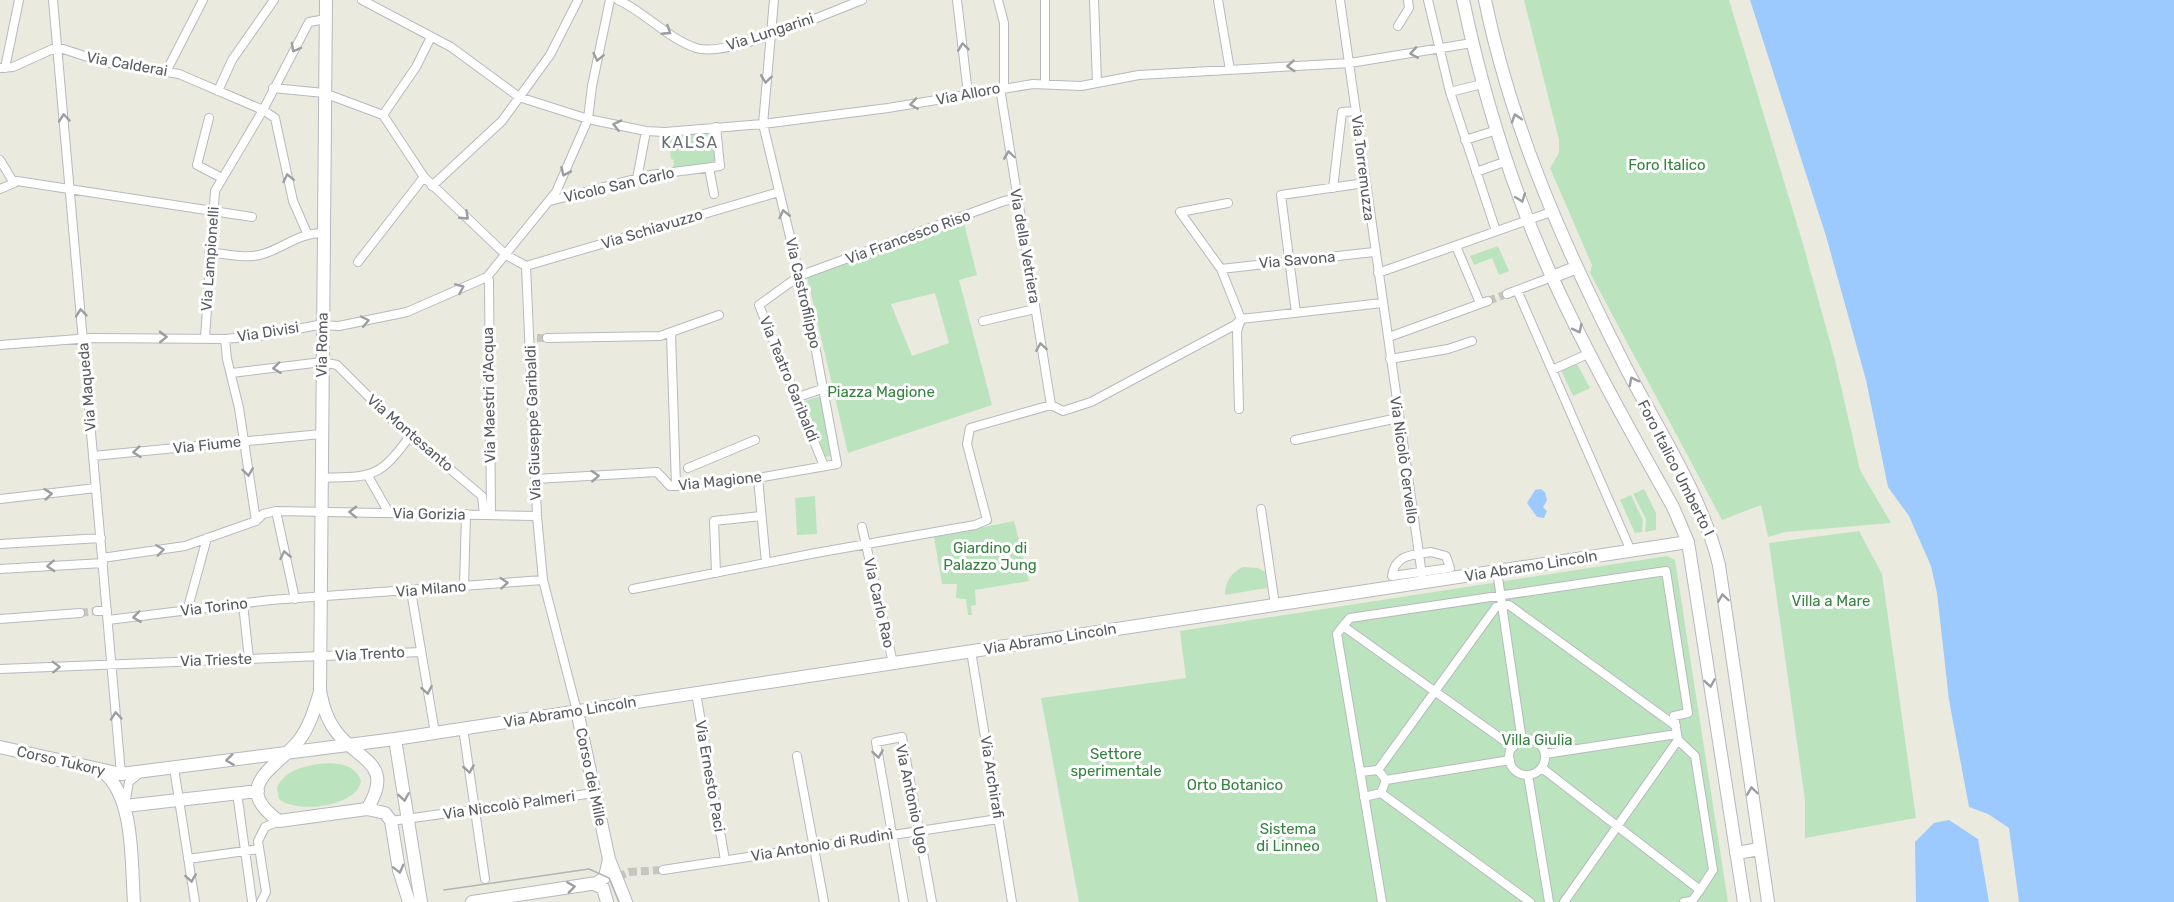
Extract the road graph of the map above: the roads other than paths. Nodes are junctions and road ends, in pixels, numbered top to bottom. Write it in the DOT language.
graph roads {
  1 [pos="20,0"];
  2 [pos="53,0"];
  3 [pos="203,0"];
  4 [pos="274,0"];
  5 [pos="326,0"];
  6 [pos="362,0"];
  7 [pos="380,0"];
  8 [pos="578,0"];
  9 [pos="610,0"];
  10 [pos="618,0"];
  11 [pos="774,0"];
  12 [pos="862,0"];
  13 [pos="957,0"];
  14 [pos="998,0"];
  15 [pos="1045,0"];
  16 [pos="1094,0"];
  17 [pos="1218,0"];
  18 [pos="1340,0"];
  19 [pos="1408,0"];
  20 [pos="1428,0"];
  21 [pos="1463,0"];
  22 [pos="1485,0"];
  23 [pos="634,3"];
  24 [pos="381,10"];
  25 [pos="326,19"];
  26 [pos="1398,26"];
  27 [pos="772,34"];
  28 [pos="431,37"];
  29 [pos="1493,38"];
  30 [pos="1472,43"];
  31 [pos="57,47"];
  32 [pos="1437,49"];
  33 [pos="1350,63"];
  34 [pos="3,68"];
  35 [pos="167,70"];
  36 [pos="1230,70"];
  37 [pos="1097,82"];
  38 [pos="1045,84"];
  39 [pos="1482,84"];
  40 [pos="1002,87"];
  41 [pos="273,88"];
  42 [pos="218,91"];
  43 [pos="1450,92"];
  44 [pos="324,93"];
  45 [pos="968,94"];
  46 [pos="519,97"];
  47 [pos="263,110"];
  48 [pos="1356,111"];
  49 [pos="383,116"];
  50 [pos="208,118"];
  51 [pos="588,119"];
  52 [pos="763,124"];
  53 [pos="717,127"];
  54 [pos="1497,130"];
  55 [pos="646,131"];
  56 [pos="1465,140"];
  57 [pos="0,159"];
  58 [pos="1507,161"];
  59 [pos="709,168"];
  60 [pos="1476,172"];
  61 [pos="424,177"];
  62 [pos="222,178"];
  63 [pos="637,179"];
  64 [pos="14,183"];
  65 [pos="1365,183"];
  66 [pos="432,186"];
  67 [pos="1333,188"];
  68 [pos="0,189"];
  69 [pos="70,191"];
  70 [pos="779,192"];
  71 [pos="714,194"];
  72 [pos="1017,199"];
  73 [pos="550,201"];
  74 [pos="1228,203"];
  75 [pos="212,211"];
  76 [pos="1551,212"];
  77 [pos="252,217"];
  78 [pos="1529,220"];
  79 [pos="1496,231"];
  80 [pos="306,233"];
  81 [pos="323,233"];
  82 [pos="1456,246"];
  83 [pos="209,252"];
  84 [pos="1374,252"];
  85 [pos="506,255"];
  86 [pos="358,262"];
  87 [pos="1291,263"];
  88 [pos="526,266"];
  89 [pos="1575,267"];
  90 [pos="1221,269"];
  91 [pos="1378,273"];
  92 [pos="799,276"];
  93 [pos="487,277"];
  94 [pos="1552,277"];
  95 [pos="1517,290"];
  96 [pos="1507,294"];
  97 [pos="1382,303"];
  98 [pos="1035,309"];
  99 [pos="1296,313"];
  100 [pos="719,315"];
  101 [pos="1241,319"];
  102 [pos="983,321"];
  103 [pos="322,326"];
  104 [pos="671,334"];
  105 [pos="1389,337"];
  106 [pos="205,338"];
  107 [pos="547,338"];
  108 [pos="83,339"];
  109 [pos="225,339"];
  110 [pos="1472,341"];
  111 [pos="0,345"];
  112 [pos="1590,353"];
  113 [pos="1390,359"];
  114 [pos="322,362"];
  115 [pos="1551,370"];
  116 [pos="232,373"];
  117 [pos="825,388"];
  118 [pos="795,398"];
  119 [pos="1051,405"];
  120 [pos="1239,409"];
  121 [pos="1398,418"];
  122 [pos="321,434"];
  123 [pos="410,436"];
  124 [pos="1296,440"];
  125 [pos="244,441"];
  126 [pos="755,441"];
  127 [pos="93,456"];
  128 [pos="837,464"];
  129 [pos="824,466"];
  130 [pos="688,468"];
  131 [pos="368,476"];
  132 [pos="320,478"];
  133 [pos="758,478"];
  134 [pos="536,479"];
  135 [pos="676,486"];
  136 [pos="96,488"];
  137 [pos="0,499"];
  138 [pos="1261,509"];
  139 [pos="276,511"];
  140 [pos="320,511"];
  141 [pos="389,513"];
  142 [pos="466,514"];
  143 [pos="488,515"];
  144 [pos="537,516"];
  145 [pos="761,516"];
  146 [pos="256,521"];
  147 [pos="862,527"];
  148 [pos="101,538"];
  149 [pos="207,538"];
  150 [pos="1688,542"];
  151 [pos="0,544"];
  152 [pos="866,544"];
  153 [pos="1631,551"];
  154 [pos="1418,554"];
  155 [pos="103,561"];
  156 [pos="766,562"];
  157 [pos="0,569"];
  158 [pos="1497,571"];
  159 [pos="716,573"];
  160 [pos="1422,577"];
  161 [pos="543,580"];
  162 [pos="464,587"];
  163 [pos="633,590"];
  164 [pos="411,591"];
  165 [pos="1501,594"];
  166 [pos="320,598"];
  167 [pos="295,599"];
  168 [pos="243,604"];
  169 [pos="1275,604"];
  170 [pos="1502,606"];
  171 [pos="187,610"];
  172 [pos="97,612"];
  173 [pos="80,613"];
  174 [pos="107,615"];
  175 [pos="0,619"];
  176 [pos="1343,626"];
  177 [pos="971,651"];
  178 [pos="421,652"];
  179 [pos="320,656"];
  180 [pos="249,659"];
  181 [pos="893,663"];
  182 [pos="112,664"];
  183 [pos="0,669"];
  184 [pos="320,691"];
  185 [pos="1433,692"];
  186 [pos="696,693"];
  187 [pos="577,711"];
  188 [pos="463,728"];
  189 [pos="435,733"];
  190 [pos="1677,733"];
  191 [pos="395,739"];
  192 [pos="1522,741"];
  193 [pos="349,745"];
  194 [pos="0,747"];
  195 [pos="1513,747"];
  196 [pos="288,753"];
  197 [pos="1545,754"];
  198 [pos="798,756"];
  199 [pos="1510,760"];
  200 [pos="174,768"];
  201 [pos="1542,768"];
  202 [pos="101,770"];
  203 [pos="1378,770"];
  204 [pos="141,772"];
  205 [pos="1360,772"];
  206 [pos="122,774"];
  207 [pos="1528,775"];
  208 [pos="1386,780"];
  209 [pos="258,791"];
  210 [pos="237,793"];
  211 [pos="594,793"];
  212 [pos="1380,793"];
  213 [pos="1364,797"];
  214 [pos="179,800"];
  215 [pos="125,806"];
  216 [pos="368,809"];
  217 [pos="476,810"];
  218 [pos="408,819"];
  219 [pos="998,819"];
  220 [pos="279,821"];
  221 [pos="391,821"];
  222 [pos="1618,828"];
  223 [pos="920,831"];
  224 [pos="891,835"];
  225 [pos="815,847"];
  226 [pos="259,849"];
  227 [pos="1760,849"];
  228 [pos="245,851"];
  229 [pos="1736,854"];
  230 [pos="188,859"];
  231 [pos="609,859"];
  232 [pos="725,860"];
  233 [pos="663,870"];
  234 [pos="485,879"];
  235 [pos="594,884"];
  236 [pos="1700,890"];
  237 [pos="255,901"];
  238 [pos="489,901"];
  239 [pos="134,902"];
  240 [pos="195,902"];
  241 [pos="409,902"];
  242 [pos="421,902"];
  243 [pos="472,902"];
  244 [pos="607,902"];
  245 [pos="626,902"];
  246 [pos="824,902"];
  247 [pos="904,902"];
  248 [pos="933,902"];
  249 [pos="1012,902"];
  250 [pos="1382,902"];
  251 [pos="1530,902"];
  252 [pos="1549,902"];
  253 [pos="1564,902"];
  254 [pos="1684,902"];
  255 [pos="1744,902"];
  256 [pos="1767,902"];
  1 -- 34 [label="street"];
  2 -- 31 [label="street, Via Maqueda"];
  3 -- 35 [label="street"];
  4 -- 42 [label="street"];
  5 -- 25 [label="street, Via Roma"];
  6 -- 24 [label="street, Via Alloro"];
  7 -- 24 [label="street"];
  8 -- 46 [label="street"];
  9 -- 51 [label="street, Via Divisi, one-way"];
  10 -- 23 [label="street, Via Lungarini"];
  11 -- 27 [label="street, Via Castrofilippo"];
  12 -- 27 [label="street, Via Lungarini"];
  45 -- 13 [label="street, one-way"];
  14 -- 40 [label="street, Via della Vetriera"];
  15 -- 38 [label="street"];
  16 -- 37 [label="street"];
  17 -- 36 [label="street"];
  18 -- 33 [label="street, Via Torremuzza"];
  19 -- 26 [label="street"];
  20 -- 32 [label="street"];
  21 -- 30 [label="street, Foro Italico Umberto I"];
  22 -- 29 [label="street, Foro Italico Umberto I"];
  23 -- 27 [label="street, Via Lungarini, one-way"];
  24 -- 28 [label="street, Via Alloro"];
  25 -- 41 [label="street, Via Lampionelli, one-way"];
  25 -- 44 [label="street, Via Roma"];
  27 -- 52 [label="street, Via Castrofilippo, one-way"];
  28 -- 46 [label="street, Via Alloro"];
  28 -- 49 [label="street"];
  29 -- 30 [label="street"];
  76 -- 29 [label="street, Foro Italico Umberto I, one-way"];
  30 -- 32 [label="street, Via Alloro"];
  30 -- 39 [label="street, Foro Italico Umberto I"];
  31 -- 34 [label="street"];
  31 -- 35 [label="street, Via Calderai"];
  69 -- 31 [label="street, Via Maqueda, one-way"];
  32 -- 33 [label="street, Via Alloro, one-way"];
  32 -- 43 [label="street"];
  33 -- 36 [label="street, Via Alloro, one-way"];
  33 -- 48 [label="street, Via Torremuzza"];
  35 -- 42 [label="street, Via Calderai"];
  36 -- 37 [label="street, Via Alloro"];
  37 -- 38 [label="street, Via Alloro"];
  38 -- 40 [label="street, Via Alloro"];
  39 -- 43 [label="street"];
  39 -- 54 [label="street, Foro Italico Umberto I"];
  40 -- 45 [label="street, Via Alloro"];
  72 -- 40 [label="street, Via della Vetriera, one-way"];
  41 -- 44 [label="street"];
  41 -- 47 [label="street, Via Lampionelli"];
  42 -- 47 [label="street, Via Calderai"];
  43 -- 56 [label="street"];
  44 -- 49 [label="street"];
  44 -- 81 [label="street, Via Roma"];
  45 -- 52 [label="street, Via Alloro, one-way"];
  46 -- 51 [label="street, Via Alloro"];
  46 -- 66 [label="street"];
  47 -- 62 [label="street, Via Lampionelli"];
  80 -- 47 [label="street, one-way"];
  48 -- 65 [label="street, Via Torremuzza"];
  48 -- 67 [label="street"];
  49 -- 61 [label="street"];
  50 -- 62 [label="street"];
  55 -- 51 [label="street, Via Alloro, one-way"];
  51 -- 73 [label="street, Via Divisi, one-way"];
  52 -- 53 [label="street, Via Alloro"];
  52 -- 70 [label="street, Via Castrofilippo"];
  53 -- 55 [label="street, Via Alloro"];
  53 -- 59 [label="street"];
  54 -- 56 [label="street"];
  54 -- 58 [label="street, Foro Italico Umberto I"];
  55 -- 63 [label="street"];
  56 -- 60 [label="street"];
  57 -- 64 [label="street"];
  58 -- 60 [label="street"];
  58 -- 78 [label="street, Foro Italico Umberto I, one-way"];
  59 -- 63 [label="street, Vicolo San Carlo"];
  59 -- 71 [label="street"];
  60 -- 79 [label="street"];
  61 -- 66 [label="street"];
  61 -- 86 [label="street"];
  62 -- 75 [label="street, Via Lampionelli"];
  63 -- 73 [label="street, Vicolo San Carlo"];
  64 -- 68 [label="street"];
  64 -- 69 [label="street"];
  65 -- 67 [label="street"];
  65 -- 84 [label="street, Via Torremuzza"];
  66 -- 85 [label="street, one-way"];
  67 -- 87 [label="street"];
  69 -- 75 [label="street"];
  108 -- 69 [label="street, Via Maqueda, one-way"];
  70 -- 88 [label="street, Via Schiavuzzo"];
  92 -- 70 [label="street, Via Castrofilippo, one-way"];
  72 -- 92 [label="street, Via Francesco Riso"];
  72 -- 98 [label="street, Via della Vetriera"];
  73 -- 85 [label="street, Via Divisi"];
  74 -- 90 [label="street"];
  75 -- 77 [label="street"];
  75 -- 83 [label="street, Via Lampionelli"];
  76 -- 78 [label="street"];
  76 -- 89 [label="street, Foro Italico Umberto I"];
  78 -- 79 [label="street"];
  78 -- 94 [label="street, Foro Italico Umberto I"];
  79 -- 82 [label="street"];
  80 -- 81 [label="street"];
  80 -- 83 [label="street"];
  81 -- 103 [label="street, Via Roma"];
  82 -- 91 [label="street"];
  82 -- 105 [label="street"];
  83 -- 106 [label="street, Via Lampionelli"];
  84 -- 87 [label="street, Via Savona"];
  84 -- 91 [label="street, Via Torremuzza"];
  85 -- 88 [label="street"];
  85 -- 93 [label="street, Via Divisi"];
  87 -- 90 [label="street, Via Savona"];
  87 -- 99 [label="street"];
  88 -- 134 [label="street, Via Giuseppe Garibaldi"];
  89 -- 94 [label="street"];
  227 -- 89 [label="street, Foro Italico Umberto I, one-way"];
  90 -- 101 [label="street"];
  91 -- 97 [label="street, Via Torremuzza"];
  92 -- 117 [label="street, Via Castrofilippo"];
  92 -- 118 [label="street, Via Teatro Garibaldi"];
  103 -- 93 [label="street, Via Divisi, one-way"];
  93 -- 143 [label="street, Via Maestri d'Acqua"];
  94 -- 95 [label="street"];
  94 -- 112 [label="street, Foro Italico Umberto I, one-way"];
  95 -- 96 [label="street"];
  95 -- 115 [label="street"];
  97 -- 99 [label="street"];
  97 -- 105 [label="street, Via Nicolò Cervello"];
  98 -- 102 [label="street"];
  119 -- 98 [label="street, Via della Vetriera, one-way"];
  99 -- 101 [label="street"];
  100 -- 104 [label="street"];
  101 -- 119 [label="street"];
  101 -- 120 [label="street"];
  103 -- 109 [label="street, Via Divisi"];
  103 -- 114 [label="street, Via Roma"];
  104 -- 107 [label="street"];
  104 -- 135 [label="street"];
  105 -- 113 [label="street, Via Nicolò Cervello"];
  108 -- 106 [label="street, Via Divisi, one-way"];
  106 -- 109 [label="street, Via Divisi"];
  108 -- 111 [label="street, Via Divisi"];
  108 -- 127 [label="street, Via Maqueda"];
  109 -- 116 [label="street"];
  110 -- 113 [label="street"];
  112 -- 115 [label="street"];
  112 -- 150 [label="street, Foro Italico Umberto I"];
  113 -- 121 [label="street, Via Nicolò Cervello"];
  114 -- 116 [label="street, one-way"];
  114 -- 122 [label="street, Via Roma"];
  114 -- 123 [label="street, Via Montesanto"];
  115 -- 153 [label="street"];
  116 -- 125 [label="street"];
  117 -- 118 [label="street"];
  117 -- 128 [label="street, Via Castrofilippo"];
  118 -- 129 [label="street, Via Teatro Garibaldi"];
  119 -- 152 [label="street"];
  121 -- 124 [label="street"];
  121 -- 154 [label="street, Via Nicolò Cervello"];
  122 -- 125 [label="street, Via Fiume"];
  122 -- 132 [label="street, Via Roma"];
  123 -- 131 [label="street"];
  123 -- 143 [label="street, Via Montesanto"];
  125 -- 127 [label="street, Via Fiume, one-way"];
  125 -- 146 [label="street, one-way"];
  126 -- 130 [label="street"];
  127 -- 136 [label="street, Via Maqueda"];
  128 -- 129 [label="street, Via Magione"];
  129 -- 133 [label="street, Via Magione"];
  131 -- 132 [label="street"];
  131 -- 141 [label="street"];
  132 -- 140 [label="street, Via Roma"];
  133 -- 135 [label="street, Via Magione"];
  133 -- 145 [label="street"];
  134 -- 135 [label="street, Via Magione, one-way"];
  134 -- 144 [label="street, Via Giuseppe Garibaldi"];
  137 -- 136 [label="street, one-way"];
  136 -- 148 [label="street, Via Maqueda"];
  138 -- 169 [label="street"];
  139 -- 140 [label="street, Via Gorizia"];
  139 -- 146 [label="street"];
  167 -- 139 [label="street, one-way"];
  141 -- 140 [label="street, Via Gorizia, one-way"];
  140 -- 166 [label="street, Via Roma"];
  141 -- 142 [label="street, Via Gorizia"];
  142 -- 143 [label="street, Via Gorizia"];
  142 -- 162 [label="street"];
  143 -- 144 [label="street, Via Gorizia"];
  144 -- 161 [label="street, Via Giuseppe Garibaldi"];
  145 -- 156 [label="street"];
  145 -- 159 [label="street"];
  146 -- 149 [label="street"];
  147 -- 152 [label="street, Via Carlo Rao"];
  148 -- 151 [label="street"];
  148 -- 155 [label="street, Via Maqueda"];
  155 -- 149 [label="street, one-way"];
  149 -- 171 [label="street"];
  150 -- 153 [label="street, Via Abramo Lincoln"];
  150 -- 229 [label="street, Foro Italico Umberto I, one-way"];
  152 -- 156 [label="street"];
  152 -- 181 [label="street, Via Carlo Rao"];
  153 -- 158 [label="street, Via Abramo Lincoln"];
  154 -- 160 [label="street, Via Nicolò Cervello"];
  154 -- 160 [label="street"];
  154 -- 160 [label="street"];
  155 -- 157 [label="street, one-way"];
  155 -- 174 [label="street, Via Maqueda"];
  156 -- 159 [label="street"];
  158 -- 160 [label="street, Via Abramo Lincoln"];
  158 -- 165 [label="street"];
  159 -- 163 [label="street"];
  160 -- 169 [label="street, Via Abramo Lincoln"];
  162 -- 161 [label="street, Via Milano, one-way"];
  161 -- 187 [label="street, Corso dei Mille"];
  162 -- 164 [label="street, Via Milano"];
  164 -- 166 [label="street, Via Milano"];
  164 -- 178 [label="street"];
  165 -- 170 [label="street"];
  165 -- 176 [label="street"];
  165 -- 190 [label="street"];
  166 -- 167 [label="street, Via Torino"];
  166 -- 179 [label="street, Via Roma"];
  167 -- 168 [label="street, Via Torino"];
  168 -- 171 [label="street, Via Torino"];
  168 -- 180 [label="street"];
  169 -- 177 [label="street, Via Abramo Lincoln"];
  170 -- 185 [label="street"];
  170 -- 190 [label="street"];
  170 -- 192 [label="street"];
  171 -- 174 [label="street, Via Torino, one-way"];
  172 -- 174 [label="street, Via Torino"];
  173 -- 175 [label="street"];
  174 -- 182 [label="street, Via Maqueda"];
  176 -- 185 [label="street"];
  176 -- 205 [label="street"];
  177 -- 181 [label="street, Via Abramo Lincoln"];
  177 -- 219 [label="street, Via Archirafi"];
  178 -- 179 [label="street, Via Trento"];
  178 -- 189 [label="street, one-way"];
  179 -- 180 [label="street, Via Trieste"];
  179 -- 184 [label="street, Via Roma"];
  180 -- 182 [label="street, Via Trieste"];
  181 -- 186 [label="street, Via Abramo Lincoln"];
  183 -- 182 [label="street, Via Trieste, one-way"];
  206 -- 182 [label="street, Via Maqueda, one-way"];
  184 -- 193 [label="street"];
  184 -- 196 [label="street"];
  185 -- 195 [label="street"];
  185 -- 203 [label="street"];
  186 -- 187 [label="street, Via Abramo Lincoln"];
  186 -- 232 [label="street, Via Ernesto Paci"];
  187 -- 188 [label="street, Via Abramo Lincoln"];
  187 -- 211 [label="street, Corso dei Mille"];
  188 -- 189 [label="street, Via Abramo Lincoln"];
  188 -- 217 [label="street, one-way"];
  189 -- 191 [label="street, Via Abramo Lincoln"];
  190 -- 197 [label="street"];
  190 -- 222 [label="street"];
  190 -- 236 [label="street"];
  191 -- 193 [label="street, Via Abramo Lincoln"];
  191 -- 218 [label="street, one-way"];
  192 -- 195 [label="street"];
  192 -- 197 [label="street"];
  193 -- 196 [label="street, Via Abramo Lincoln"];
  193 -- 216 [label="street"];
  194 -- 202 [label="street, Corso Tukory"];
  195 -- 199 [label="street"];
  196 -- 200 [label="street, Corso Tukory, one-way"];
  196 -- 209 [label="street"];
  197 -- 201 [label="street"];
  198 -- 225 [label="street"];
  199 -- 207 [label="street"];
  199 -- 208 [label="street"];
  200 -- 204 [label="street, Corso Tukory"];
  200 -- 214 [label="street"];
  201 -- 207 [label="street"];
  201 -- 222 [label="street"];
  202 -- 206 [label="street, Corso Tukory"];
  202 -- 215 [label="street"];
  203 -- 205 [label="street"];
  203 -- 208 [label="street"];
  204 -- 206 [label="street, Corso Tukory"];
  204 -- 215 [label="street"];
  205 -- 213 [label="street"];
  207 -- 252 [label="street"];
  208 -- 212 [label="street"];
  209 -- 210 [label="street"];
  209 -- 220 [label="street"];
  210 -- 214 [label="street"];
  210 -- 228 [label="street"];
  211 -- 217 [label="street, Via Niccolò Palmeri"];
  211 -- 231 [label="street, Corso dei Mille"];
  212 -- 213 [label="street"];
  212 -- 251 [label="street"];
  213 -- 250 [label="street"];
  214 -- 215 [label="street"];
  214 -- 230 [label="street"];
  215 -- 239 [label="street"];
  216 -- 220 [label="street"];
  216 -- 221 [label="street"];
  217 -- 218 [label="street, Via Niccolò Palmeri"];
  217 -- 234 [label="street"];
  218 -- 221 [label="street, Via Niccolò Palmeri"];
  218 -- 242 [label="street"];
  219 -- 223 [label="street, Via Antonio di Rudinì"];
  219 -- 249 [label="street, Via Archirafi"];
  220 -- 226 [label="street"];
  221 -- 241 [label="street, one-way"];
  222 -- 236 [label="street"];
  222 -- 253 [label="street"];
  223 -- 224 [label="street, Via Antonio di Rudinì"];
  223 -- 224 [label="street, Via Antonio Ugo, one-way"];
  223 -- 248 [label="street, Via Antonio Ugo"];
  224 -- 225 [label="street, Via Antonio di Rudinì"];
  224 -- 247 [label="street, Via Antonio Ugo"];
  225 -- 232 [label="street, Via Antonio di Rudinì"];
  225 -- 246 [label="street"];
  226 -- 228 [label="street"];
  226 -- 237 [label="street"];
  227 -- 229 [label="street"];
  227 -- 256 [label="street, Foro Italico Umberto I"];
  228 -- 230 [label="street"];
  228 -- 237 [label="street"];
  229 -- 255 [label="street, Foro Italico Umberto I"];
  230 -- 240 [label="street, one-way"];
  231 -- 235 [label="street"];
  231 -- 245 [label="street, Corso dei Mille"];
  232 -- 233 [label="street, Via Antonio di Rudinì"];
  238 -- 235 [label="street, one-way"];
  235 -- 244 [label="street"];
  236 -- 254 [label="street"];
  238 -- 243 [label="street"];
}
